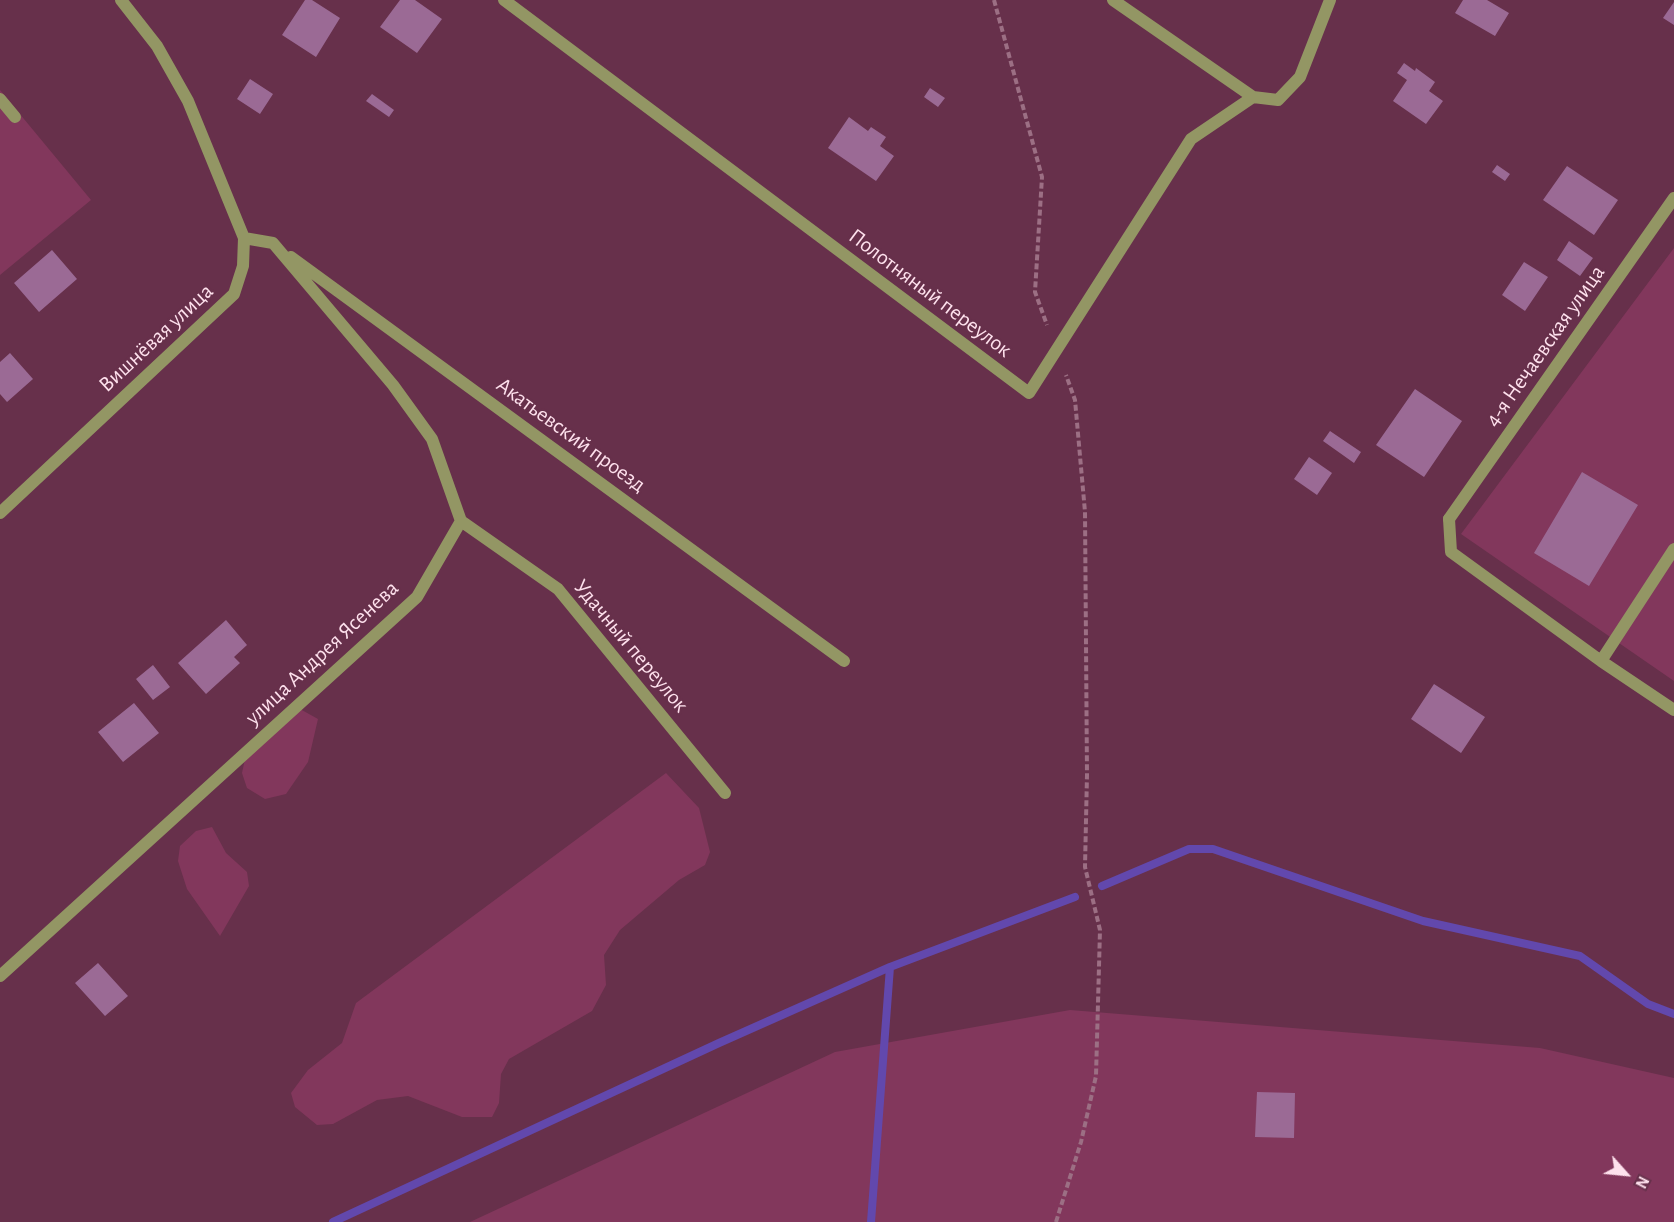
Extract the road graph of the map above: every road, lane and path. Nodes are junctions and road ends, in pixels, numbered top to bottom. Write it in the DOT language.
graph roads {
  1 [pos="122,0"];
  2 [pos="504,0"];
  3 [pos="994,0"];
  4 [pos="1113,0"];
  5 [pos="1330,0"];
  6 [pos="1253,97"];
  7 [pos="0,99"];
  8 [pos="15,117"];
  9 [pos="1672,204"];
  10 [pos="244,238"];
  11 [pos="273,243"];
  12 [pos="1056,350"];
  13 [pos="0,513"];
  14 [pos="461,521"];
  15 [pos="1674,549"];
  16 [pos="844,661"];
  17 [pos="1601,662"];
  18 [pos="1674,710"];
  19 [pos="725,793"];
  20 [pos="0,976"];
  21 [pos="1056,1222"];
  1 -- 10 [label="street, Вишнёвая улица"];
  2 -- 12 [label="street, Полотняный переулок"];
  3 -- 12 [label="path"];
  4 -- 6 [label="street"];
  5 -- 6 [label="street"];
  6 -- 12 [label="street, Полотняный переулок"];
  7 -- 8 [label="street"];
  9 -- 17 [label="street, 4-я Нечаевская улица"];
  10 -- 11 [label="street"];
  10 -- 13 [label="street, Вишнёвая улица"];
  11 -- 14 [label="street"];
  11 -- 16 [label="street, Акатьевский проезд"];
  12 -- 21 [label="path"];
  14 -- 19 [label="street, Удачный переулок"];
  14 -- 20 [label="street, улица Андрея Ясенева"];
  15 -- 17 [label="street"];
  17 -- 18 [label="street"];
}
